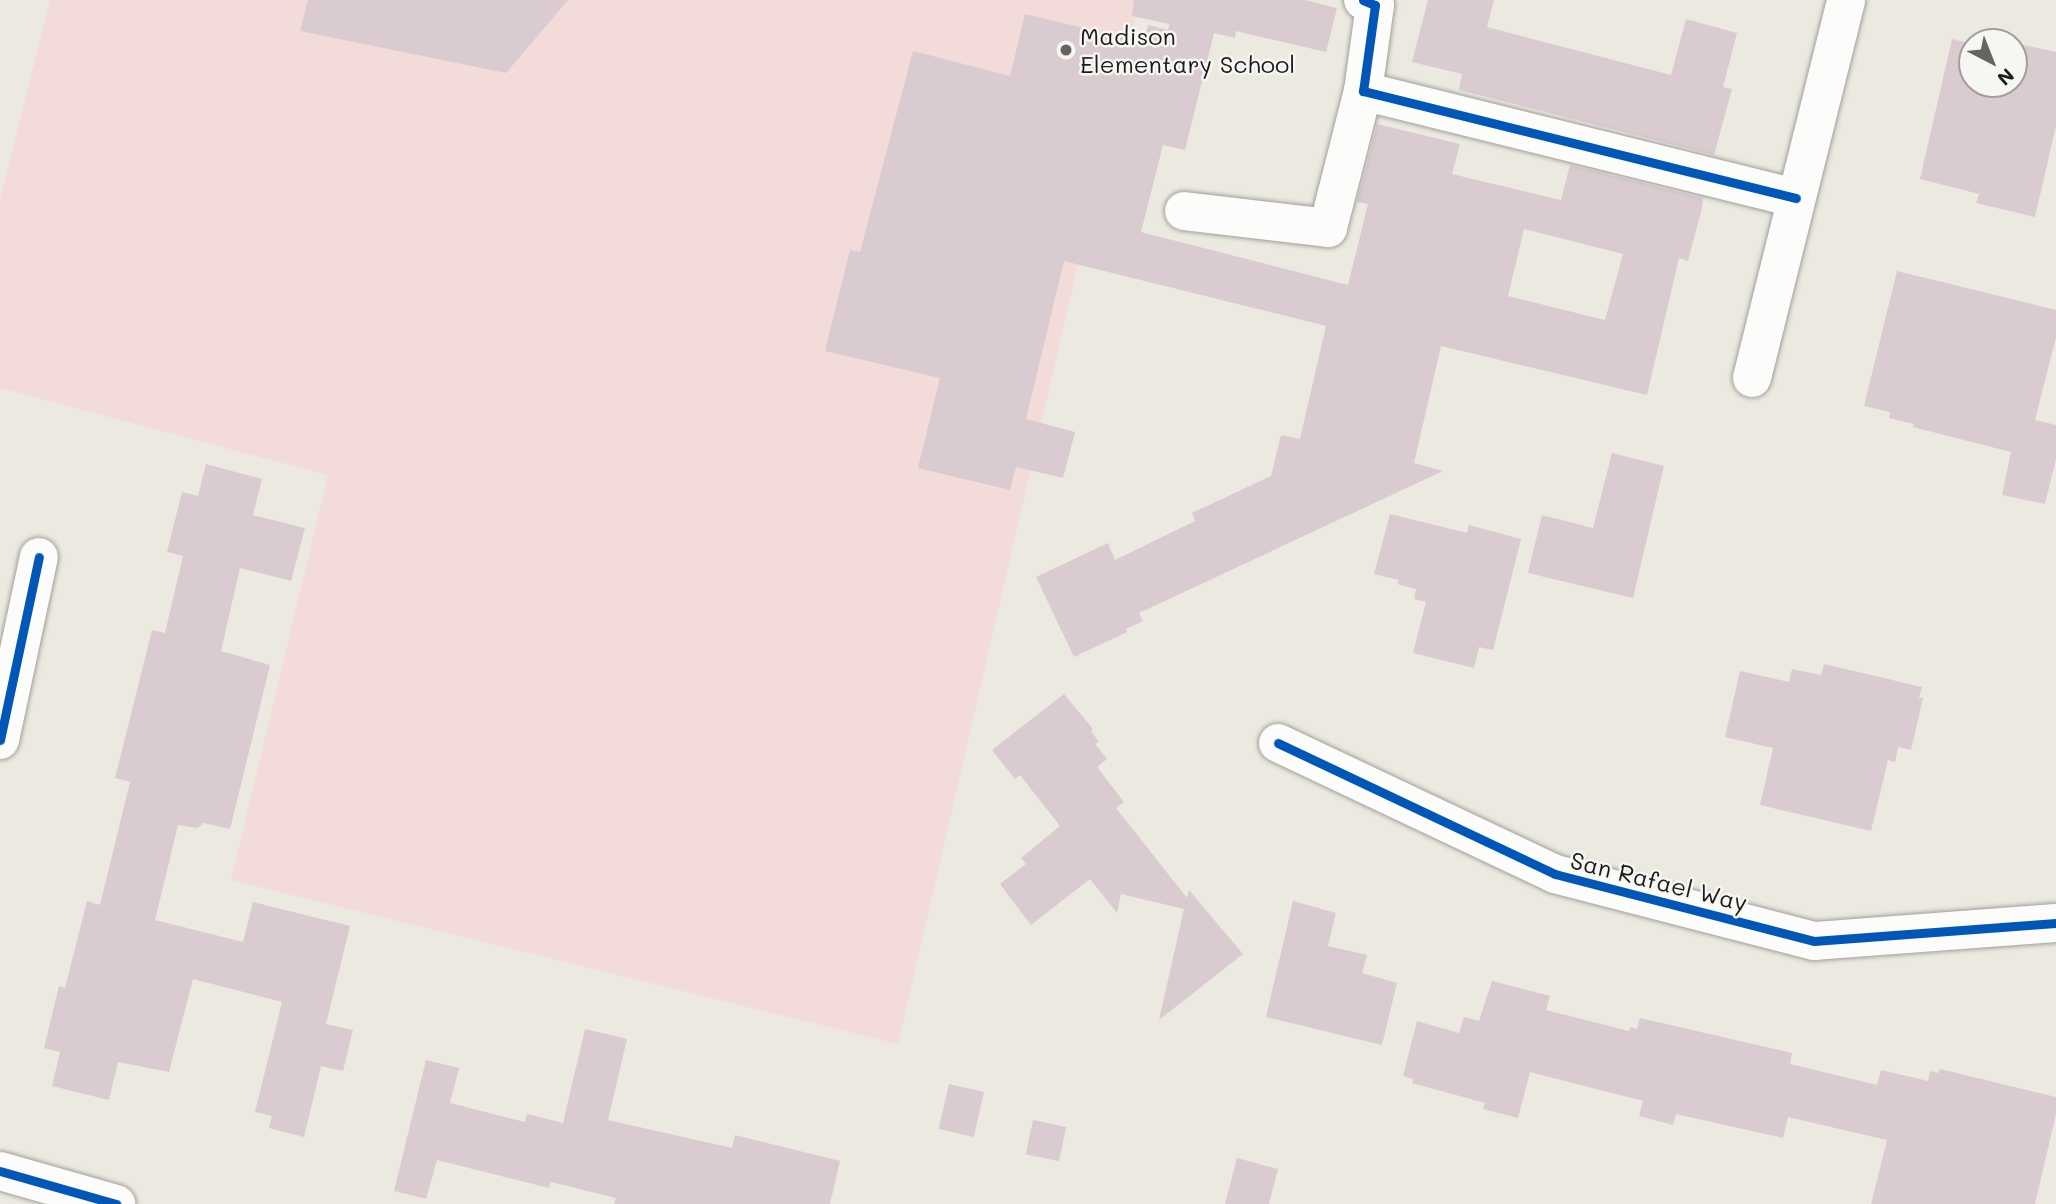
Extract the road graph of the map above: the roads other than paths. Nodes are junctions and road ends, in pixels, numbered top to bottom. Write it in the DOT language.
graph roads {
  1 [pos="1363,0"];
  2 [pos="1846,0"];
  3 [pos="1363,91"];
  4 [pos="1796,198"];
  5 [pos="1184,211"];
  6 [pos="1752,378"];
  7 [pos="39,557"];
  8 [pos="0,740"];
  9 [pos="1278,743"];
  10 [pos="2056,923"];
  11 [pos="0,1171"];
  12 [pos="114,1204"];
  1 -- 3 [label="street"];
  2 -- 4 [label="street"];
  3 -- 4 [label="street"];
  3 -- 5 [label="street"];
  4 -- 6 [label="street"];
  7 -- 8 [label="street"];
  9 -- 10 [label="street, San Rafael Way"];
  11 -- 12 [label="street"];
}
